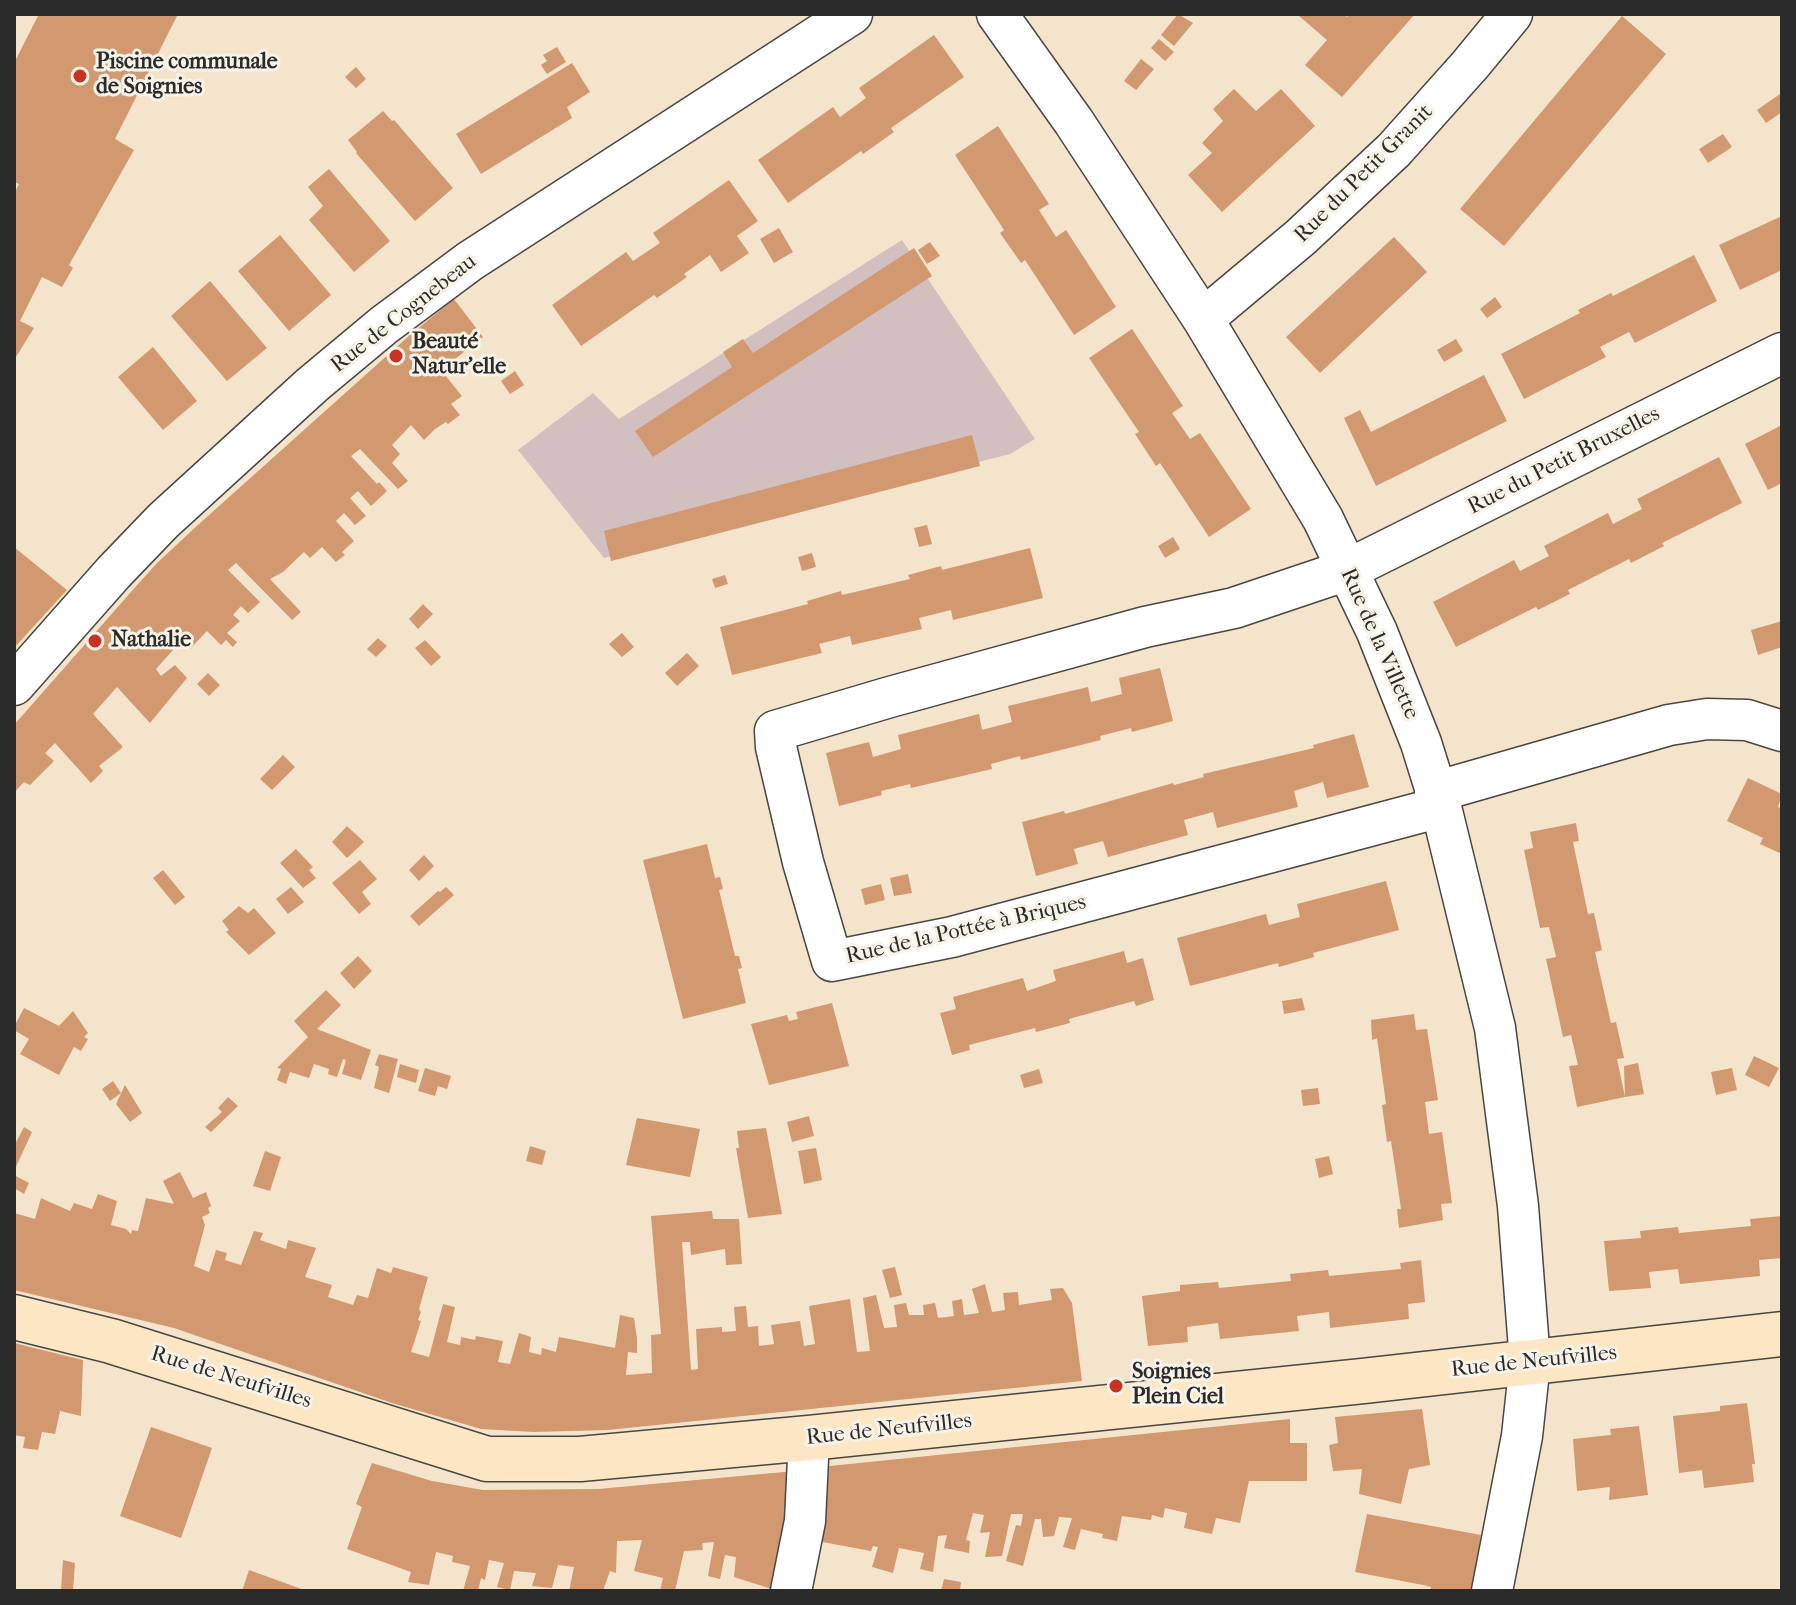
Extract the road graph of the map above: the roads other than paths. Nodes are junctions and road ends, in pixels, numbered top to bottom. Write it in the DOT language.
graph roads {
  1 [pos="852,14"];
  2 [pos="997,14"];
  3 [pos="1512,14"];
  4 [pos="1203,319"];
  5 [pos="1782,353"];
  6 [pos="1347,570"];
  7 [pos="14,685"];
  8 [pos="1782,731"];
  9 [pos="1438,799"];
  10 [pos="14,1317"];
  11 [pos="1782,1334"];
  12 [pos="1530,1362"];
  13 [pos="809,1438"];
  14 [pos="791,1591"];
  15 [pos="1492,1591"];
  1 -- 7 [label="street, Rue de Cognebeau"];
  2 -- 4 [label="street, Rue de la Villette"];
  3 -- 4 [label="street, Rue du Petit Granit"];
  4 -- 6 [label="street, Rue de la Villette"];
  5 -- 6 [label="street, Rue du Petit Bruxelles"];
  6 -- 9 [label="street, Rue de la Villette"];
  6 -- 9 [label="street, Rue de la Pottée à Briques"];
  8 -- 9 [label="street"];
  9 -- 12 [label="street, Rue de la Villette"];
  10 -- 13 [label="main road, Rue de Neufvilles"];
  11 -- 12 [label="main road, Rue de Neufvilles"];
  12 -- 13 [label="main road, Rue de Neufvilles"];
  12 -- 15 [label="street, Rue de la Villette"];
  13 -- 14 [label="street"];
}
